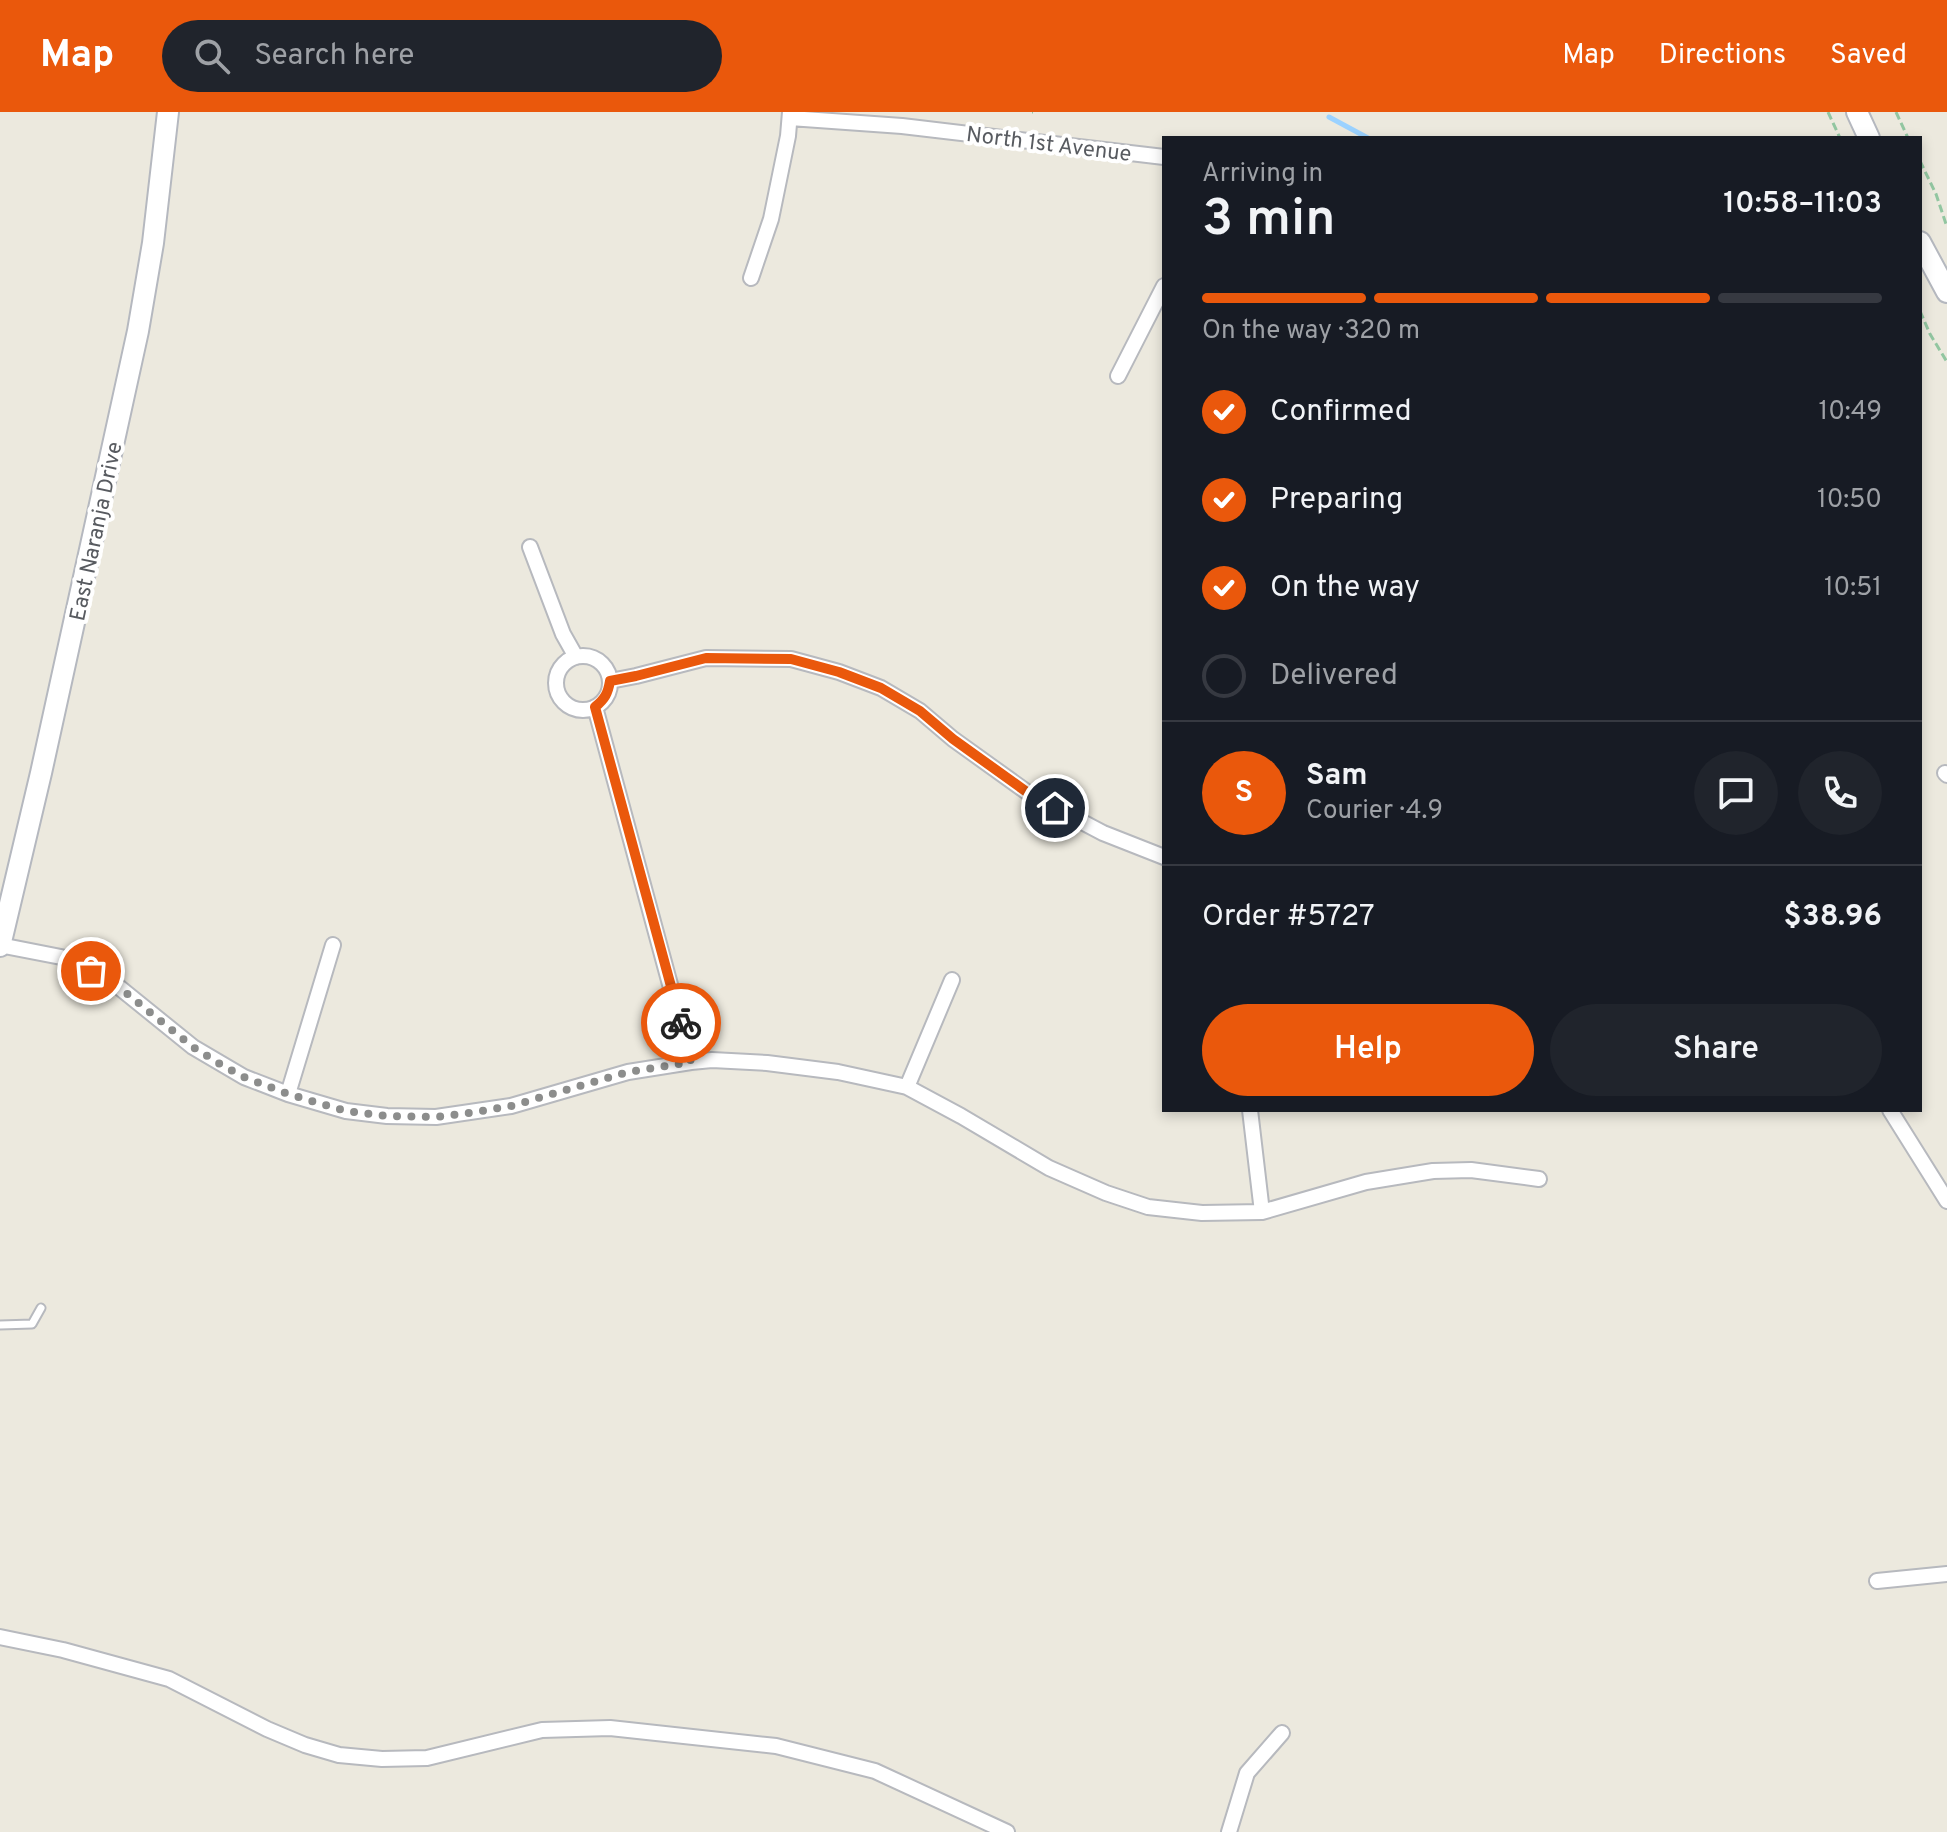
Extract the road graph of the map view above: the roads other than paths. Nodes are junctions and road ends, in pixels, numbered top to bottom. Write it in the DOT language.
graph roads {
  1 [pos="168,112"];
  2 [pos="1857,112"];
  3 [pos="790,115"];
  4 [pos="1868,136"];
  5 [pos="1162,157"];
  6 [pos="1922,246"];
  7 [pos="751,278"];
  8 [pos="1162,290"];
  9 [pos="1947,292"];
  10 [pos="1118,376"];
  11 [pos="530,547"];
  12 [pos="576,657"];
  13 [pos="610,681"];
  14 [pos="595,707"];
  15 [pos="1162,856"];
  16 [pos="333,945"];
  17 [pos="0,946"];
  18 [pos="952,980"];
  19 [pos="691,1062"];
  20 [pos="907,1087"];
  21 [pos="288,1094"];
  22 [pos="1250,1112"];
  23 [pos="1891,1112"];
  24 [pos="1539,1179"];
  25 [pos="1947,1201"];
  26 [pos="1262,1212"];
  27 [pos="41,1308"];
  28 [pos="0,1325"];
  29 [pos="1947,1574"];
  30 [pos="1877,1581"];
  31 [pos="0,1637"];
  32 [pos="1282,1733"];
  33 [pos="1007,1832"];
  34 [pos="1229,1832"];
  1 -- 17 [label="street, East Naranja Drive"];
  2 -- 4 [label="street"];
  3 -- 5 [label="street, North 1st Avenue"];
  3 -- 7 [label="street, North 1st Avenue"];
  6 -- 9 [label="street"];
  8 -- 10 [label="street"];
  11 -- 12 [label="street"];
  12 -- 13 [label="street"];
  12 -- 14 [label="street"];
  13 -- 14 [label="street"];
  13 -- 15 [label="street"];
  14 -- 19 [label="street"];
  16 -- 21 [label="street"];
  17 -- 21 [label="street"];
  18 -- 20 [label="street"];
  19 -- 20 [label="street"];
  19 -- 21 [label="street"];
  20 -- 26 [label="street"];
  22 -- 26 [label="street"];
  23 -- 25 [label="street"];
  24 -- 26 [label="street"];
  27 -- 28 [label="lane"];
  29 -- 30 [label="street"];
  31 -- 33 [label="street"];
  32 -- 34 [label="street"];
}
